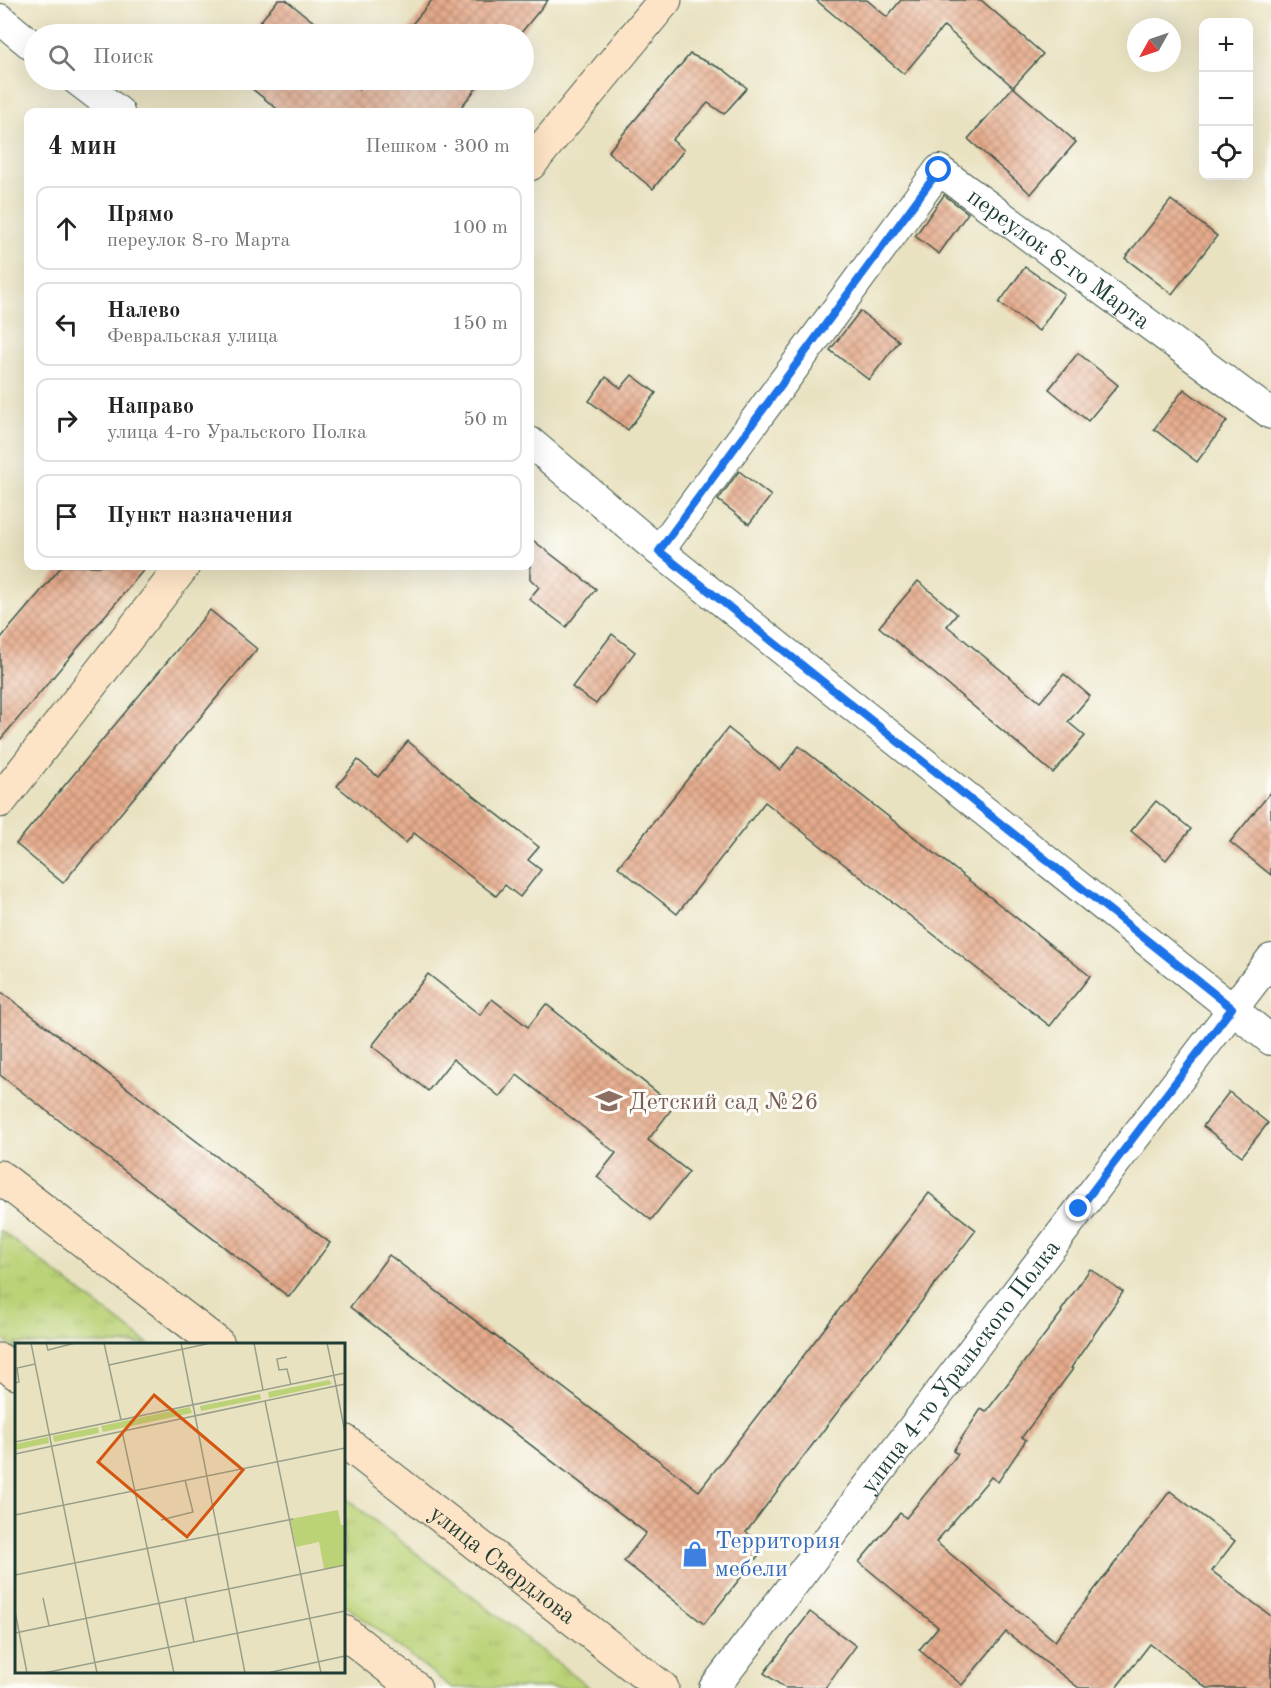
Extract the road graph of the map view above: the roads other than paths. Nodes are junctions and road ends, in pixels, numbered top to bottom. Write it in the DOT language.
graph roads {
  1 [pos="665,0"];
  2 [pos="0,20"];
  3 [pos="24,38"];
  4 [pos="90,90"];
  5 [pos="114,108"];
  6 [pos="534,159"];
  7 [pos="1271,414"];
  8 [pos="534,445"];
  9 [pos="659,551"];
  10 [pos="180,570"];
  11 [pos="0,801"];
  12 [pos="1271,959"];
  13 [pos="1232,1008"];
  14 [pos="1271,1040"];
  15 [pos="0,1177"];
  16 [pos="217,1343"];
  17 [pos="0,1360"];
  18 [pos="15,1372"];
  19 [pos="345,1442"];
  20 [pos="345,1633"];
  21 [pos="415,1688"];
  22 [pos="662,1688"];
  23 [pos="714,1688"];
  1 -- 6 [label="main road"];
  2 -- 3 [label="street"];
  4 -- 5 [label="street"];
  7 -- 9 [label="street, переулок 8-го Марта"];
  8 -- 9 [label="street"];
  9 -- 13 [label="street"];
  10 -- 11 [label="main road"];
  12 -- 13 [label="street, улица 4-го Уральского Полка"];
  13 -- 14 [label="street"];
  13 -- 23 [label="street, улица 4-го Уральского Полка"];
  15 -- 16 [label="main road"];
  17 -- 18 [label="main road"];
  19 -- 22 [label="main road, улица Свердлова"];
  20 -- 21 [label="main road"];
}
